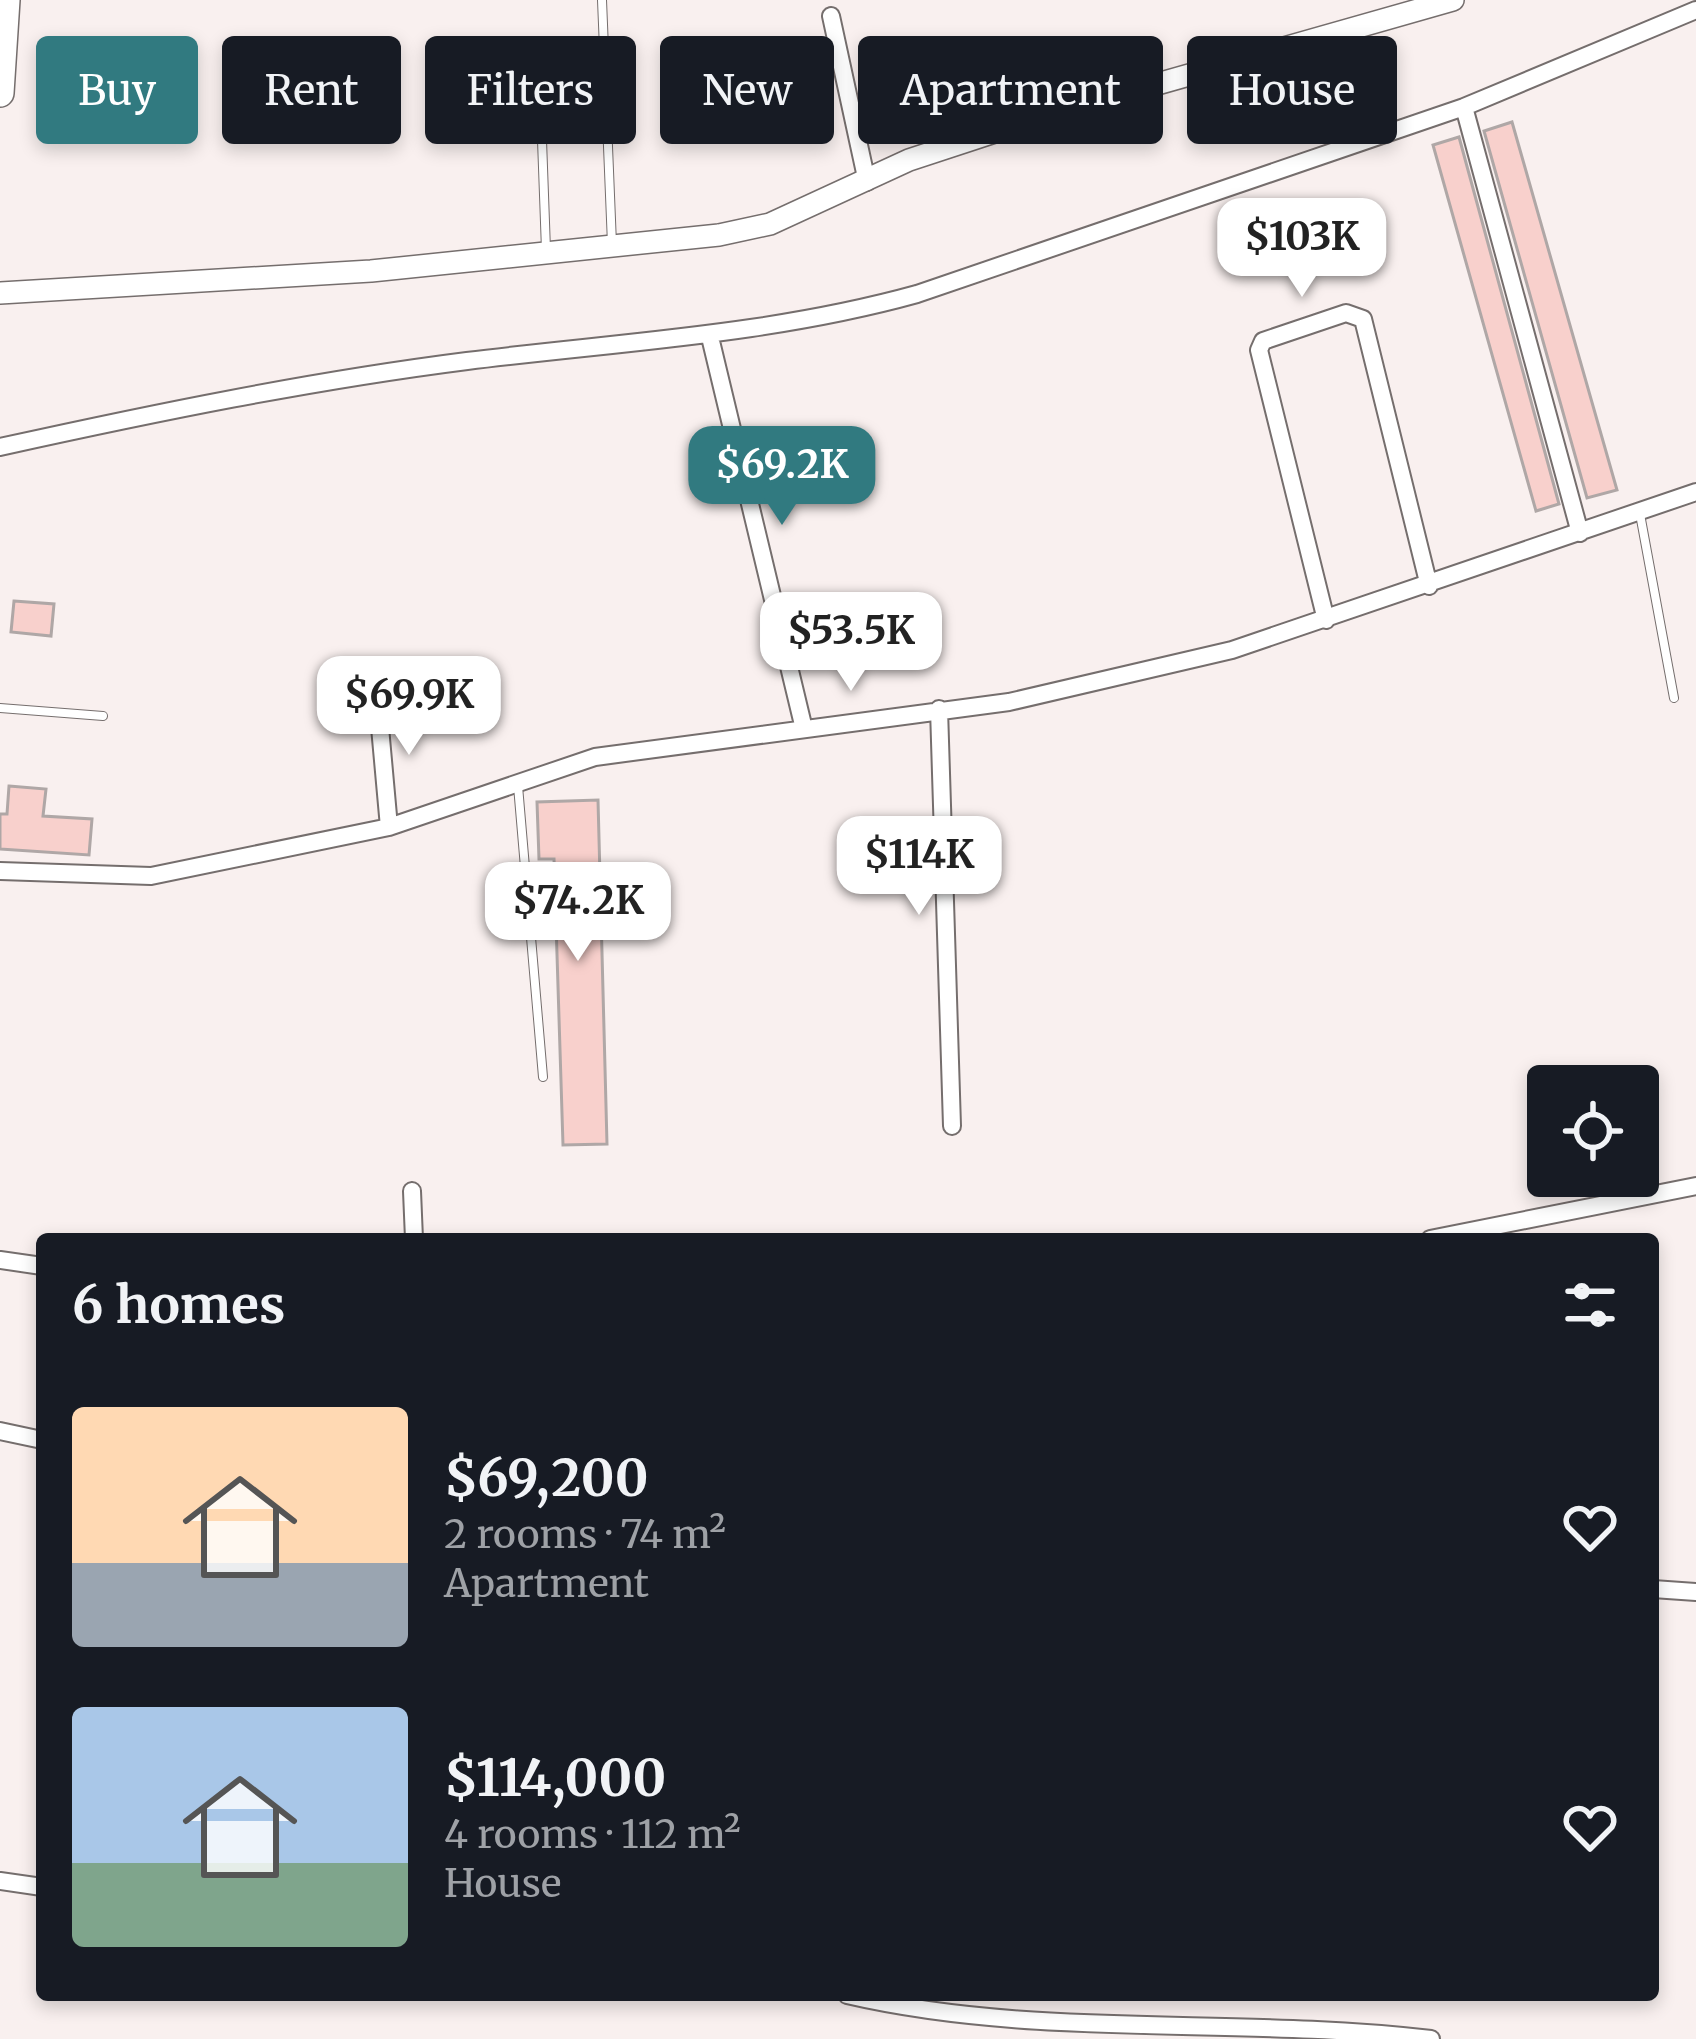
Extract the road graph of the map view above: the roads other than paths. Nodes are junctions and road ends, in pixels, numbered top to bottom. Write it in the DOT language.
graph roads {
  1 [pos="602,0"];
  2 [pos="1453,0"];
  3 [pos="4,6"];
  4 [pos="1407,7"];
  5 [pos="1696,10"];
  6 [pos="831,16"];
  7 [pos="0,93"];
  8 [pos="1464,107"];
  9 [pos="542,144"];
  10 [pos="866,182"];
  11 [pos="613,245"];
  12 [pos="547,252"];
  13 [pos="0,292"];
  14 [pos="710,337"];
  15 [pos="0,447"];
  16 [pos="1696,492"];
  17 [pos="1640,512"];
  18 [pos="1580,533"];
  19 [pos="1429,586"];
  20 [pos="1326,620"];
  21 [pos="377,694"];
  22 [pos="1674,698"];
  23 [pos="0,708"];
  24 [pos="939,709"];
  25 [pos="103,716"];
  26 [pos="804,729"];
  27 [pos="517,782"];
  28 [pos="388,827"];
  29 [pos="0,872"];
  30 [pos="543,1077"];
  31 [pos="952,1126"];
  32 [pos="1696,1186"];
  33 [pos="412,1191"];
  34 [pos="414,1233"];
  35 [pos="1460,1233"];
  36 [pos="0,1260"];
  37 [pos="36,1265"];
  38 [pos="0,1431"];
  39 [pos="36,1440"];
  40 [pos="1659,1589"];
  41 [pos="1696,1592"];
  42 [pos="0,1881"];
  43 [pos="36,1886"];
  44 [pos="870,2001"];
  45 [pos="1432,2039"];
  1 -- 11 [label="lane"];
  2 -- 4 [label="street"];
  3 -- 7 [label="highway"];
  4 -- 10 [label="street"];
  5 -- 8 [label="street"];
  6 -- 10 [label="street"];
  8 -- 14 [label="street"];
  8 -- 18 [label="street"];
  9 -- 12 [label="lane"];
  10 -- 11 [label="street"];
  11 -- 12 [label="street"];
  12 -- 13 [label="street"];
  14 -- 15 [label="street"];
  14 -- 26 [label="street"];
  16 -- 17 [label="street"];
  17 -- 18 [label="street"];
  17 -- 22 [label="lane"];
  18 -- 19 [label="street"];
  19 -- 20 [label="street"];
  19 -- 20 [label="street"];
  20 -- 24 [label="street"];
  21 -- 28 [label="street"];
  23 -- 25 [label="lane"];
  24 -- 26 [label="street"];
  24 -- 31 [label="street"];
  26 -- 27 [label="street"];
  27 -- 28 [label="street"];
  27 -- 30 [label="lane"];
  28 -- 29 [label="street"];
  32 -- 35 [label="street"];
  33 -- 34 [label="street"];
  36 -- 37 [label="street"];
  38 -- 39 [label="street"];
  40 -- 41 [label="street"];
  42 -- 43 [label="street"];
  44 -- 45 [label="street"];
}
